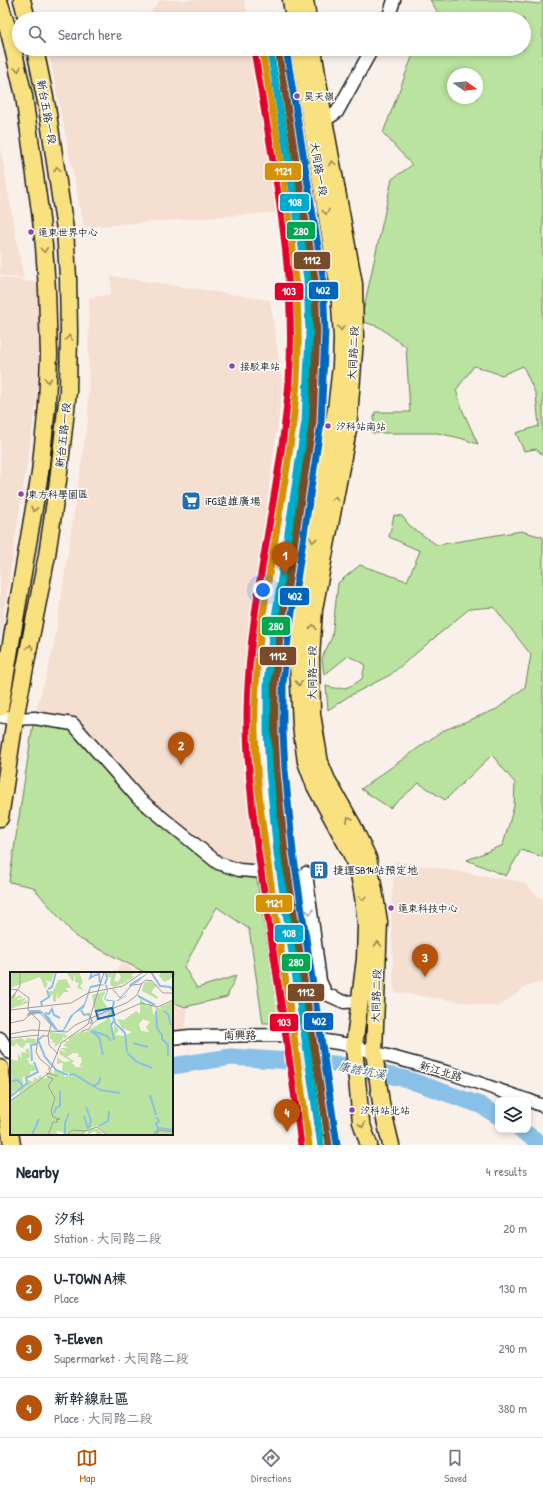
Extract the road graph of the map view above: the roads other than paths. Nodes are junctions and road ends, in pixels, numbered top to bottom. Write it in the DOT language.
graph roads {
  1 [pos="22,0"];
  2 [pos="291,0"];
  3 [pos="305,0"];
  4 [pos="394,0"];
  5 [pos="0,4"];
  6 [pos="26,12"];
  7 [pos="293,12"];
  8 [pos="307,12"];
  9 [pos="390,12"];
  10 [pos="12,45"];
  11 [pos="15,56"];
  12 [pos="36,56"];
  13 [pos="301,56"];
  14 [pos="313,56"];
  15 [pos="368,56"];
  16 [pos="317,120"];
  17 [pos="346,287"];
  18 [pos="3,680"];
  19 [pos="22,685"];
  20 [pos="0,708"];
  21 [pos="8,718"];
  22 [pos="0,818"];
  23 [pos="306,873"];
  24 [pos="361,1001"];
  25 [pos="289,1035"];
  26 [pos="0,1038"];
  27 [pos="173,1038"];
  28 [pos="354,1047"];
  29 [pos="10,1052"];
  30 [pos="374,1052"];
  31 [pos="0,1068"];
  32 [pos="519,1097"];
  33 [pos="531,1101"];
  34 [pos="543,1106"];
  35 [pos="10,1133"];
  36 [pos="10,1135"];
  37 [pos="12,1145"];
  38 [pos="369,1145"];
  39 [pos="391,1145"];
  1 -- 6 [label="main road"];
  2 -- 7 [label="main road"];
  3 -- 8 [label="main road"];
  4 -- 9 [label="street"];
  5 -- 10 [label="main road, 新台五路一段, one-way"];
  11 -- 18 [label="main road, 新台五路一段, one-way"];
  19 -- 12 [label="main road, 新台五路一段, one-way"];
  13 -- 16 [label="main road, 大同路一段"];
  14 -- 16 [label="main road, 大同路一段"];
  15 -- 16 [label="street"];
  16 -- 17 [label="main road, 大同路一段"];
  17 -- 24 [label="main road, 大同路二段, one-way"];
  30 -- 17 [label="main road, 大同路二段, one-way"];
  18 -- 19 [label="main road"];
  18 -- 20 [label="main road, 新台五路一段"];
  19 -- 21 [label="main road, 新台五路一段"];
  21 -- 22 [label="main road, 新台五路一段"];
  21 -- 25 [label="street"];
  23 -- 24 [label="street, one-way"];
  24 -- 28 [label="main road, 大同路二段"];
  25 -- 27 [label="street, 南興路"];
  25 -- 28 [label="street, 南興路"];
  26 -- 29 [label="street"];
  28 -- 30 [label="street, 新江北路"];
  28 -- 38 [label="main road, 大同路二段, one-way"];
  30 -- 32 [label="street, 新江北路"];
  30 -- 39 [label="main road, 大同路二段"];
  31 -- 35 [label="main road"];
  33 -- 34 [label="street, 新江北路"];
  36 -- 37 [label="main road"];
}
